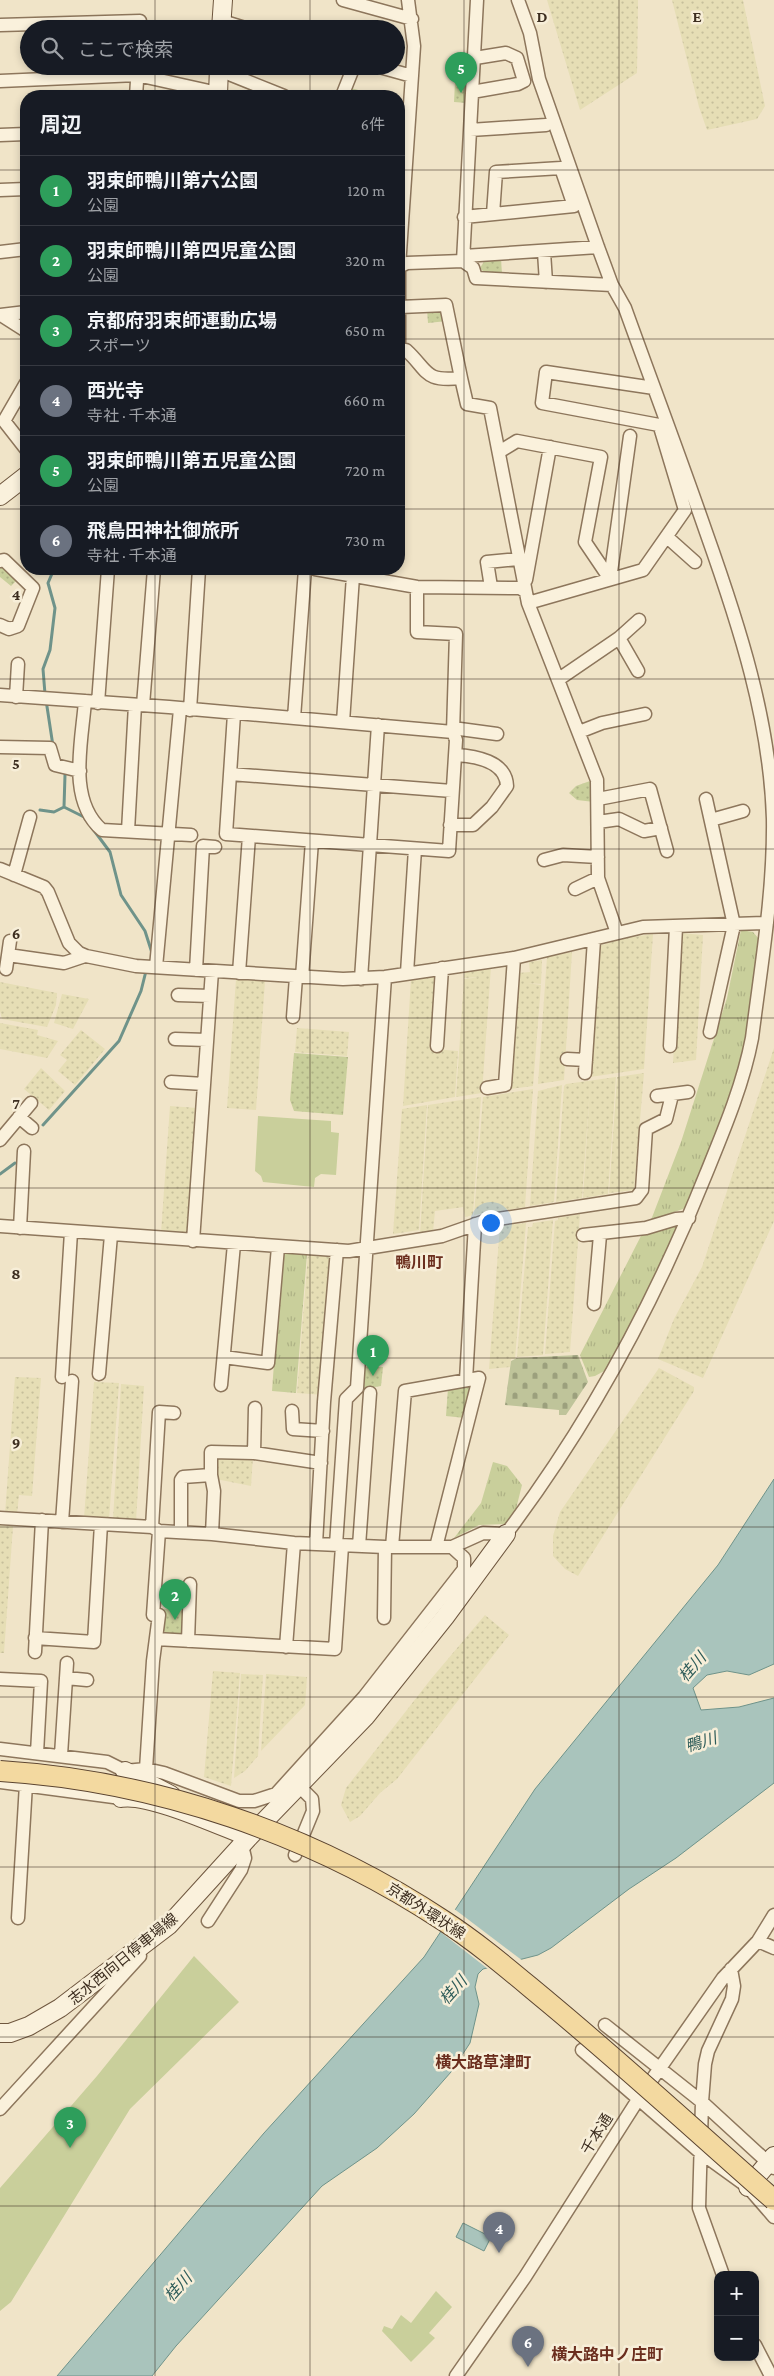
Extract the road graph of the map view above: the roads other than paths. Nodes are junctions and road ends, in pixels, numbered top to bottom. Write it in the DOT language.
graph roads {
  1 [pos="223,0"];
  2 [pos="343,0"];
  3 [pos="408,0"];
  4 [pos="477,0"];
  5 [pos="518,0"];
  6 [pos="412,19"];
  7 [pos="222,20"];
  8 [pos="20,24"];
  9 [pos="0,25"];
  10 [pos="534,52"];
  11 [pos="475,58"];
  12 [pos="517,58"];
  13 [pos="405,74"];
  14 [pos="83,75"];
  15 [pos="138,75"];
  16 [pos="151,75"];
  17 [pos="219,75"];
  18 [pos="235,75"];
  19 [pos="350,75"];
  20 [pos="412,76"];
  21 [pos="0,81"];
  22 [pos="136,90"];
  23 [pos="201,90"];
  24 [pos="218,90"];
  25 [pos="270,90"];
  26 [pos="344,90"];
  27 [pos="472,92"];
  28 [pos="546,124"];
  29 [pos="470,130"];
  30 [pos="20,134"];
  31 [pos="0,135"];
  32 [pos="405,141"];
  33 [pos="565,165"];
  34 [pos="20,189"];
  35 [pos="0,190"];
  36 [pos="493,214"];
  37 [pos="464,216"];
  38 [pos="598,247"];
  39 [pos="20,250"];
  40 [pos="0,252"];
  41 [pos="544,252"];
  42 [pos="463,258"];
  43 [pos="405,264"];
  44 [pos="546,282"];
  45 [pos="612,285"];
  46 [pos="405,307"];
  47 [pos="20,313"];
  48 [pos="1,315"];
  49 [pos="20,327"];
  50 [pos="405,350"];
  51 [pos="460,378"];
  52 [pos="654,388"];
  53 [pos="20,393"];
  54 [pos="659,425"];
  55 [pos="630,436"];
  56 [pos="20,441"];
  57 [pos="550,447"];
  58 [pos="498,452"];
  59 [pos="20,481"];
  60 [pos="0,496"];
  61 [pos="666,537"];
  62 [pos="518,559"];
  63 [pos="0,561"];
  64 [pos="695,562"];
  65 [pos="107,575"];
  66 [pos="153,575"];
  67 [pos="198,575"];
  68 [pos="305,575"];
  69 [pos="348,575"];
  70 [pos="353,576"];
  71 [pos="610,579"];
  72 [pos="417,587"];
  73 [pos="491,587"];
  74 [pos="526,593"];
  75 [pos="639,620"];
  76 [pos="0,625"];
  77 [pos="619,638"];
  78 [pos="18,664"];
  79 [pos="638,671"];
  80 [pos="558,679"];
  81 [pos="0,695"];
  82 [pos="16,697"];
  83 [pos="91,702"];
  84 [pos="139,705"];
  85 [pos="185,710"];
  86 [pos="234,714"];
  87 [pos="645,714"];
  88 [pos="294,718"];
  89 [pos="343,722"];
  90 [pos="378,725"];
  91 [pos="453,732"];
  92 [pos="579,732"];
  93 [pos="498,734"];
  94 [pos="0,747"];
  95 [pos="455,755"];
  96 [pos="80,771"];
  97 [pos="230,774"];
  98 [pos="374,785"];
  99 [pos="452,791"];
  100 [pos="598,799"];
  101 [pos="706,799"];
  102 [pos="743,811"];
  103 [pos="30,817"];
  104 [pos="710,820"];
  105 [pos="598,822"];
  106 [pos="450,825"];
  107 [pos="661,828"];
  108 [pos="128,831"];
  109 [pos="168,834"];
  110 [pos="249,836"];
  111 [pos="312,841"];
  112 [pos="370,845"];
  113 [pos="415,849"];
  114 [pos="667,851"];
  115 [pos="598,857"];
  116 [pos="544,860"];
  117 [pos="0,869"];
  118 [pos="14,875"];
  119 [pos="598,878"];
  120 [pos="575,889"];
  121 [pos="767,923"];
  122 [pos="734,925"];
  123 [pos="676,927"];
  124 [pos="617,933"];
  125 [pos="594,940"];
  126 [pos="10,941"];
  127 [pos="8,955"];
  128 [pos="85,956"];
  129 [pos="514,958"];
  130 [pos="150,967"];
  131 [pos="442,968"];
  132 [pos="6,969"];
  133 [pos="196,970"];
  134 [pos="212,971"];
  135 [pos="239,973"];
  136 [pos="407,973"];
  137 [pos="299,977"];
  138 [pos="385,977"];
  139 [pos="361,979"];
  140 [pos="178,995"];
  141 [pos="210,996"];
  142 [pos="293,1016"];
  143 [pos="710,1032"];
  144 [pos="175,1039"];
  145 [pos="207,1040"];
  146 [pos="437,1046"];
  147 [pos="670,1046"];
  148 [pos="567,1059"];
  149 [pos="172,1082"];
  150 [pos="204,1084"];
  151 [pos="487,1088"];
  152 [pos="688,1092"];
  153 [pos="672,1095"];
  154 [pos="657,1096"];
  155 [pos="31,1103"];
  156 [pos="19,1117"];
  157 [pos="32,1128"];
  158 [pos="0,1140"];
  159 [pos="24,1151"];
  160 [pos="689,1218"];
  161 [pos="475,1224"];
  162 [pos="0,1226"];
  163 [pos="20,1228"];
  164 [pos="71,1232"];
  165 [pos="111,1235"];
  166 [pos="583,1235"];
  167 [pos="600,1235"];
  168 [pos="193,1241"];
  169 [pos="234,1244"];
  170 [pos="278,1247"];
  171 [pos="365,1248"];
  172 [pos="337,1250"];
  173 [pos="594,1304"];
  174 [pos="224,1357"];
  175 [pos="99,1374"];
  176 [pos="466,1380"];
  177 [pos="221,1385"];
  178 [pos="370,1393"];
  179 [pos="255,1408"];
  180 [pos="292,1411"];
  181 [pos="174,1413"];
  182 [pos="322,1431"];
  183 [pos="254,1453"];
  184 [pos="321,1463"];
  185 [pos="211,1475"];
  186 [pos="0,1518"];
  187 [pos="42,1520"];
  188 [pos="62,1522"];
  189 [pos="101,1524"];
  190 [pos="156,1529"];
  191 [pos="182,1531"];
  192 [pos="212,1534"];
  193 [pos="506,1534"];
  194 [pos="294,1543"];
  195 [pos="316,1544"];
  196 [pos="339,1546"];
  197 [pos="359,1546"];
  198 [pos="389,1547"];
  199 [pos="436,1547"];
  200 [pos="452,1547"];
  201 [pos="190,1584"];
  202 [pos="384,1618"];
  203 [pos="35,1638"];
  204 [pos="156,1639"];
  205 [pos="188,1641"];
  206 [pos="286,1647"];
  207 [pos="35,1652"];
  208 [pos="67,1663"];
  209 [pos="66,1678"];
  210 [pos="0,1679"];
  211 [pos="88,1680"];
  212 [pos="0,1749"];
  213 [pos="36,1753"];
  214 [pos="62,1756"];
  215 [pos="0,1758"];
  216 [pos="146,1769"];
  217 [pos="0,1770"];
  218 [pos="125,1771"];
  219 [pos="0,1782"];
  220 [pos="26,1784"];
  221 [pos="299,1786"];
  222 [pos="121,1798"];
  223 [pos="210,1823"];
  224 [pos="245,1841"];
  225 [pos="295,1855"];
  226 [pos="774,1915"];
  227 [pos="18,1918"];
  228 [pos="208,1922"];
  229 [pos="169,1925"];
  230 [pos="758,1941"];
  231 [pos="774,1948"];
  232 [pos="731,1969"];
  233 [pos="0,2033"];
  234 [pos="660,2070"];
  235 [pos="639,2098"];
  236 [pos="702,2102"];
  237 [pos="0,2109"];
  238 [pos="701,2153"];
  239 [pos="772,2162"];
  240 [pos="774,2183"];
  241 [pos="748,2187"];
  242 [pos="774,2200"];
  243 [pos="774,2217"];
  244 [pos="721,2271"];
  245 [pos="759,2353"];
  246 [pos="456,2376"];
  247 [pos="771,2376"];
  1 -- 7 [label="street"];
  2 -- 6 [label="street"];
  3 -- 6 [label="street"];
  4 -- 11 [label="street"];
  5 -- 10 [label="street"];
  6 -- 20 [label="street"];
  8 -- 9 [label="street"];
  10 -- 12 [label="street"];
  10 -- 33 [label="street"];
  11 -- 12 [label="street"];
  11 -- 27 [label="street"];
  12 -- 27 [label="street"];
  13 -- 20 [label="street"];
  14 -- 21 [label="street"];
  15 -- 22 [label="street"];
  16 -- 23 [label="street"];
  17 -- 24 [label="street"];
  18 -- 25 [label="street"];
  19 -- 26 [label="street"];
  20 -- 32 [label="street"];
  27 -- 29 [label="street"];
  28 -- 29 [label="street"];
  29 -- 37 [label="street"];
  30 -- 31 [label="street"];
  33 -- 36 [label="street"];
  33 -- 36 [label="street"];
  33 -- 38 [label="street"];
  34 -- 35 [label="street"];
  36 -- 37 [label="street"];
  37 -- 42 [label="street"];
  38 -- 41 [label="street"];
  38 -- 45 [label="street"];
  39 -- 40 [label="street"];
  41 -- 42 [label="street"];
  41 -- 44 [label="street"];
  42 -- 43 [label="street"];
  42 -- 44 [label="street"];
  44 -- 45 [label="street"];
  45 -- 52 [label="street"];
  46 -- 51 [label="street"];
  47 -- 48 [label="street"];
  48 -- 49 [label="street"];
  50 -- 51 [label="street"];
  51 -- 58 [label="street"];
  52 -- 54 [label="street"];
  52 -- 54 [label="street"];
  52 -- 121 [label="street"];
  53 -- 56 [label="street"];
  54 -- 61 [label="street"];
  55 -- 71 [label="street"];
  57 -- 58 [label="street"];
  57 -- 71 [label="street"];
  57 -- 74 [label="street"];
  58 -- 62 [label="street"];
  59 -- 60 [label="street"];
  61 -- 64 [label="street"];
  61 -- 71 [label="street"];
  62 -- 73 [label="street"];
  62 -- 74 [label="street"];
  63 -- 76 [label="street"];
  65 -- 83 [label="street"];
  66 -- 84 [label="street"];
  67 -- 85 [label="street"];
  68 -- 88 [label="street"];
  69 -- 70 [label="street"];
  70 -- 72 [label="street"];
  70 -- 89 [label="street"];
  71 -- 74 [label="street"];
  72 -- 73 [label="street"];
  72 -- 91 [label="street"];
  73 -- 74 [label="street"];
  74 -- 80 [label="street"];
  75 -- 77 [label="street"];
  77 -- 79 [label="street"];
  77 -- 80 [label="street"];
  78 -- 82 [label="street"];
  80 -- 92 [label="street"];
  81 -- 82 [label="street"];
  82 -- 83 [label="street"];
  83 -- 84 [label="street"];
  83 -- 96 [label="street"];
  84 -- 85 [label="street"];
  84 -- 108 [label="street"];
  85 -- 86 [label="street"];
  85 -- 109 [label="street"];
  86 -- 88 [label="street"];
  86 -- 97 [label="street"];
  87 -- 92 [label="street"];
  88 -- 89 [label="street"];
  89 -- 90 [label="street"];
  90 -- 91 [label="street"];
  90 -- 98 [label="street"];
  91 -- 93 [label="street"];
  91 -- 95 [label="street"];
  92 -- 100 [label="street"];
  94 -- 96 [label="street"];
  95 -- 99 [label="street"];
  95 -- 106 [label="street"];
  96 -- 108 [label="street"];
  97 -- 98 [label="street"];
  97 -- 110 [label="street"];
  98 -- 99 [label="street"];
  98 -- 112 [label="street"];
  99 -- 106 [label="street"];
  100 -- 105 [label="street"];
  100 -- 107 [label="street"];
  101 -- 104 [label="street"];
  102 -- 104 [label="street"];
  103 -- 118 [label="street"];
  104 -- 122 [label="street"];
  105 -- 107 [label="street"];
  105 -- 115 [label="street"];
  106 -- 113 [label="street"];
  107 -- 114 [label="street"];
  108 -- 109 [label="street"];
  109 -- 130 [label="street"];
  109 -- 133 [label="street"];
  110 -- 111 [label="street"];
  110 -- 135 [label="street"];
  111 -- 112 [label="street"];
  111 -- 137 [label="street"];
  112 -- 113 [label="street"];
  112 -- 139 [label="street"];
  113 -- 136 [label="street"];
  115 -- 116 [label="street"];
  115 -- 119 [label="street"];
  117 -- 118 [label="street"];
  118 -- 128 [label="street"];
  119 -- 120 [label="street"];
  119 -- 124 [label="street"];
  121 -- 122 [label="street"];
  121 -- 160 [label="street"];
  122 -- 123 [label="street"];
  122 -- 143 [label="street"];
  123 -- 124 [label="street"];
  123 -- 147 [label="street"];
  124 -- 125 [label="street"];
  125 -- 129 [label="street"];
  125 -- 148 [label="street"];
  126 -- 127 [label="street"];
  127 -- 128 [label="street"];
  127 -- 132 [label="street"];
  128 -- 130 [label="street"];
  129 -- 131 [label="street"];
  129 -- 151 [label="street"];
  130 -- 133 [label="street"];
  131 -- 136 [label="street"];
  131 -- 146 [label="street"];
  133 -- 134 [label="street"];
  134 -- 135 [label="street"];
  134 -- 141 [label="street"];
  135 -- 137 [label="street"];
  136 -- 138 [label="street"];
  137 -- 139 [label="street"];
  137 -- 142 [label="street"];
  138 -- 139 [label="street"];
  138 -- 171 [label="street"];
  140 -- 141 [label="street"];
  141 -- 145 [label="street"];
  144 -- 145 [label="street"];
  145 -- 150 [label="street"];
  149 -- 150 [label="street"];
  150 -- 168 [label="street"];
  152 -- 153 [label="street"];
  153 -- 154 [label="street"];
  153 -- 161 [label="street"];
  155 -- 156 [label="street"];
  156 -- 157 [label="street"];
  156 -- 158 [label="street"];
  159 -- 163 [label="street"];
  160 -- 167 [label="street"];
  160 -- 193 [label="street"];
  161 -- 171 [label="street"];
  161 -- 176 [label="street"];
  162 -- 163 [label="street"];
  163 -- 164 [label="street"];
  164 -- 165 [label="street"];
  164 -- 188 [label="street"];
  165 -- 168 [label="street"];
  165 -- 175 [label="street"];
  166 -- 167 [label="street"];
  167 -- 173 [label="street"];
  168 -- 169 [label="street"];
  169 -- 170 [label="street"];
  169 -- 174 [label="street"];
  170 -- 172 [label="street"];
  170 -- 174 [label="street"];
  171 -- 172 [label="street"];
  171 -- 196 [label="street"];
  172 -- 182 [label="street"];
  174 -- 177 [label="street"];
  176 -- 198 [label="street"];
  176 -- 199 [label="street"];
  178 -- 197 [label="street"];
  179 -- 183 [label="street"];
  180 -- 182 [label="street"];
  181 -- 190 [label="street"];
  182 -- 184 [label="street"];
  183 -- 184 [label="street"];
  183 -- 185 [label="street"];
  184 -- 195 [label="street"];
  185 -- 191 [label="street"];
  185 -- 192 [label="street"];
  186 -- 187 [label="street"];
  187 -- 188 [label="street"];
  187 -- 203 [label="street"];
  188 -- 189 [label="street"];
  189 -- 190 [label="street"];
  189 -- 203 [label="street"];
  190 -- 191 [label="street"];
  190 -- 204 [label="street"];
  191 -- 192 [label="street"];
  192 -- 194 [label="street"];
  193 -- 200 [label="street"];
  193 -- 221 [label="street, 志水西向日停車場線"];
  194 -- 195 [label="street"];
  194 -- 206 [label="street"];
  195 -- 196 [label="street"];
  196 -- 197 [label="street"];
  196 -- 206 [label="street"];
  197 -- 198 [label="street"];
  198 -- 199 [label="street"];
  198 -- 202 [label="street"];
  199 -- 200 [label="street"];
  200 -- 216 [label="street"];
  201 -- 205 [label="street"];
  203 -- 207 [label="street"];
  204 -- 205 [label="street"];
  204 -- 216 [label="street"];
  205 -- 206 [label="street"];
  208 -- 209 [label="street"];
  209 -- 211 [label="street"];
  209 -- 214 [label="street"];
  210 -- 213 [label="street"];
  212 -- 213 [label="street"];
  213 -- 214 [label="street"];
  214 -- 218 [label="street"];
  215 -- 240 [label="main road, 京都外環状線"];
  216 -- 218 [label="street"];
  217 -- 242 [label="main road, 京都外環状線, bridge"];
  218 -- 222 [label="street"];
  218 -- 223 [label="street"];
  219 -- 220 [label="street"];
  220 -- 222 [label="street"];
  220 -- 227 [label="street"];
  221 -- 224 [label="street, 志水西向日停車場線"];
  221 -- 225 [label="street"];
  222 -- 223 [label="street"];
  223 -- 224 [label="street"];
  224 -- 228 [label="street"];
  224 -- 229 [label="street, 志水西向日停車場線"];
  226 -- 230 [label="street, 千本通"];
  229 -- 233 [label="street, 志水西向日停車場線"];
  229 -- 237 [label="street"];
  230 -- 231 [label="street"];
  230 -- 232 [label="street, 千本通"];
  232 -- 234 [label="street, 千本通"];
  232 -- 236 [label="street"];
  234 -- 235 [label="street, 千本通"];
  234 -- 235 [label="street"];
  234 -- 236 [label="street"];
  235 -- 238 [label="street"];
  235 -- 246 [label="street, 千本通"];
  236 -- 238 [label="street"];
  236 -- 239 [label="street"];
  238 -- 241 [label="street"];
  238 -- 244 [label="street"];
  239 -- 241 [label="street"];
  241 -- 243 [label="street"];
  245 -- 247 [label="street"];
}
